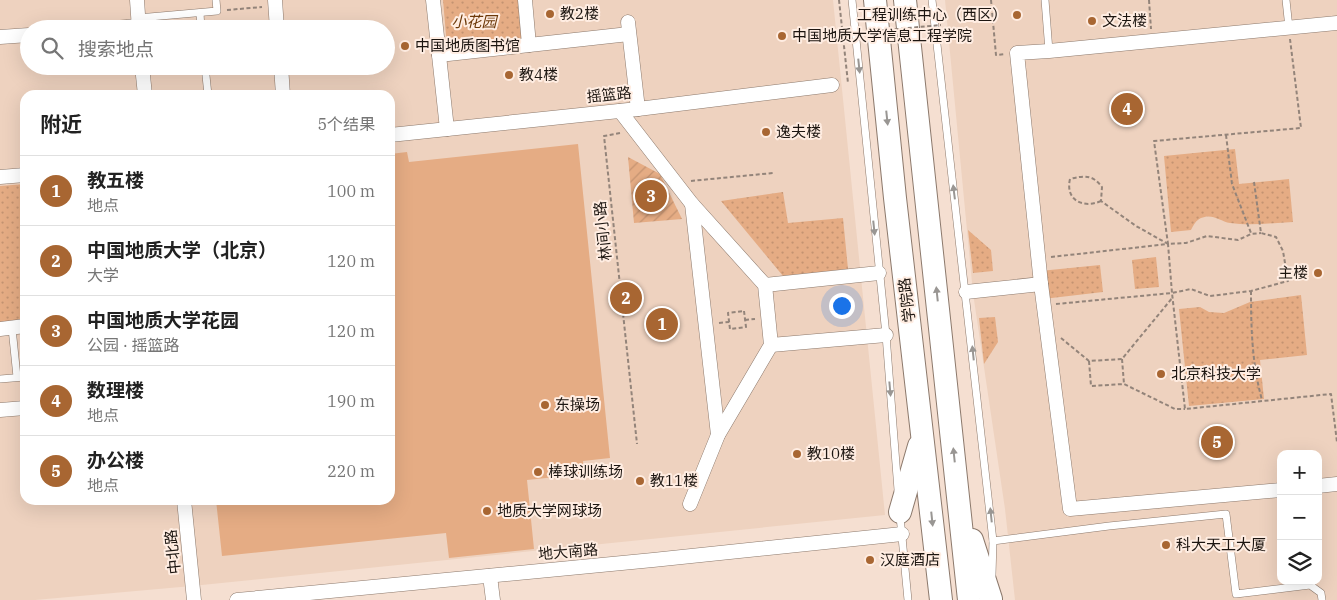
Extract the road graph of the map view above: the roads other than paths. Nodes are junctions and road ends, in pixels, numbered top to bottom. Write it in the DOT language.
graph roads {
  1 [pos="137,0"];
  2 [pos="216,0"];
  3 [pos="433,0"];
  4 [pos="525,0"];
  5 [pos="852,0"];
  6 [pos="875,0"];
  7 [pos="905,0"];
  8 [pos="932,0"];
  9 [pos="1044,0"];
  10 [pos="1286,0"];
  11 [pos="275,3"];
  12 [pos="200,13"];
  13 [pos="139,20"];
  14 [pos="161,20"];
  15 [pos="200,20"];
  16 [pos="277,20"];
  17 [pos="1337,23"];
  18 [pos="1289,28"];
  19 [pos="20,36"];
  20 [pos="0,37"];
  21 [pos="530,45"];
  22 [pos="1049,52"];
  23 [pos="439,55"];
  24 [pos="143,75"];
  25 [pos="206,75"];
  26 [pos="282,75"];
  27 [pos="832,85"];
  28 [pos="144,90"];
  29 [pos="207,90"];
  30 [pos="283,90"];
  31 [pos="638,108"];
  32 [pos="620,111"];
  33 [pos="447,129"];
  34 [pos="395,134"];
  35 [pos="20,176"];
  36 [pos="0,178"];
  37 [pos="692,204"];
  38 [pos="879,273"];
  39 [pos="1041,284"];
  40 [pos="765,285"];
  41 [pos="966,292"];
  42 [pos="12,328"];
  43 [pos="886,335"];
  44 [pos="771,345"];
  45 [pos="20,372"];
  46 [pos="20,377"];
  47 [pos="0,379"];
  48 [pos="20,408"];
  49 [pos="0,410"];
  50 [pos="718,435"];
  51 [pos="922,435"];
  52 [pos="1337,484"];
  53 [pos="1322,486"];
  54 [pos="1277,490"];
  55 [pos="690,504"];
  56 [pos="959,504"];
  57 [pos="184,505"];
  58 [pos="901,523"];
  59 [pos="994,541"];
  60 [pos="490,576"];
  61 [pos="991,599"];
  62 [pos="194,600"];
  63 [pos="237,600"];
  64 [pos="493,600"];
  65 [pos="908,600"];
  66 [pos="941,600"];
  67 [pos="968,600"];
  68 [pos="1322,600"];
  1 -- 13 [label="street"];
  2 -- 12 [label="lane"];
  3 -- 23 [label="street"];
  4 -- 21 [label="street"];
  5 -- 38 [label="lane, 学院路, one-way"];
  6 -- 51 [label="main road, 学院路, one-way"];
  56 -- 7 [label="main road, 学院路, one-way"];
  41 -- 8 [label="lane, one-way"];
  9 -- 22 [label="lane"];
  10 -- 18 [label="lane"];
  11 -- 16 [label="street"];
  12 -- 14 [label="lane"];
  12 -- 15 [label="lane"];
  17 -- 18 [label="street"];
  18 -- 22 [label="street"];
  19 -- 20 [label="street"];
  21 -- 23 [label="street"];
  21 -- 31 [label="street"];
  22 -- 39 [label="street"];
  23 -- 33 [label="street"];
  24 -- 28 [label="street"];
  25 -- 29 [label="lane"];
  26 -- 30 [label="street"];
  27 -- 31 [label="street, 摇篮路"];
  31 -- 32 [label="street, 摇篮路"];
  32 -- 33 [label="street, 摇篮路"];
  32 -- 37 [label="street"];
  33 -- 34 [label="street, 摇篮路"];
  35 -- 36 [label="street"];
  37 -- 40 [label="street"];
  37 -- 50 [label="street"];
  38 -- 40 [label="street"];
  38 -- 43 [label="lane, 学院路"];
  39 -- 41 [label="street"];
  39 -- 54 [label="street"];
  40 -- 44 [label="street"];
  59 -- 41 [label="lane, one-way"];
  42 -- 45 [label="lane"];
  43 -- 44 [label="street"];
  43 -- 58 [label="lane, 学院路, one-way"];
  44 -- 50 [label="street"];
  46 -- 47 [label="lane"];
  48 -- 49 [label="street"];
  50 -- 55 [label="street"];
  51 -- 58 [label="main road"];
  51 -- 66 [label="main road, 学院路, one-way"];
  52 -- 53 [label="street"];
  56 -- 61 [label="main road"];
  56 -- 67 [label="main road, 学院路"];
  57 -- 62 [label="street, 中北路"];
  58 -- 60 [label="street, 地大南路"];
  58 -- 65 [label="lane, 学院路"];
  59 -- 61 [label="lane"];
  59 -- 68 [label="lane"];
  60 -- 63 [label="street, 地大南路"];
  60 -- 64 [label="street"];
}
